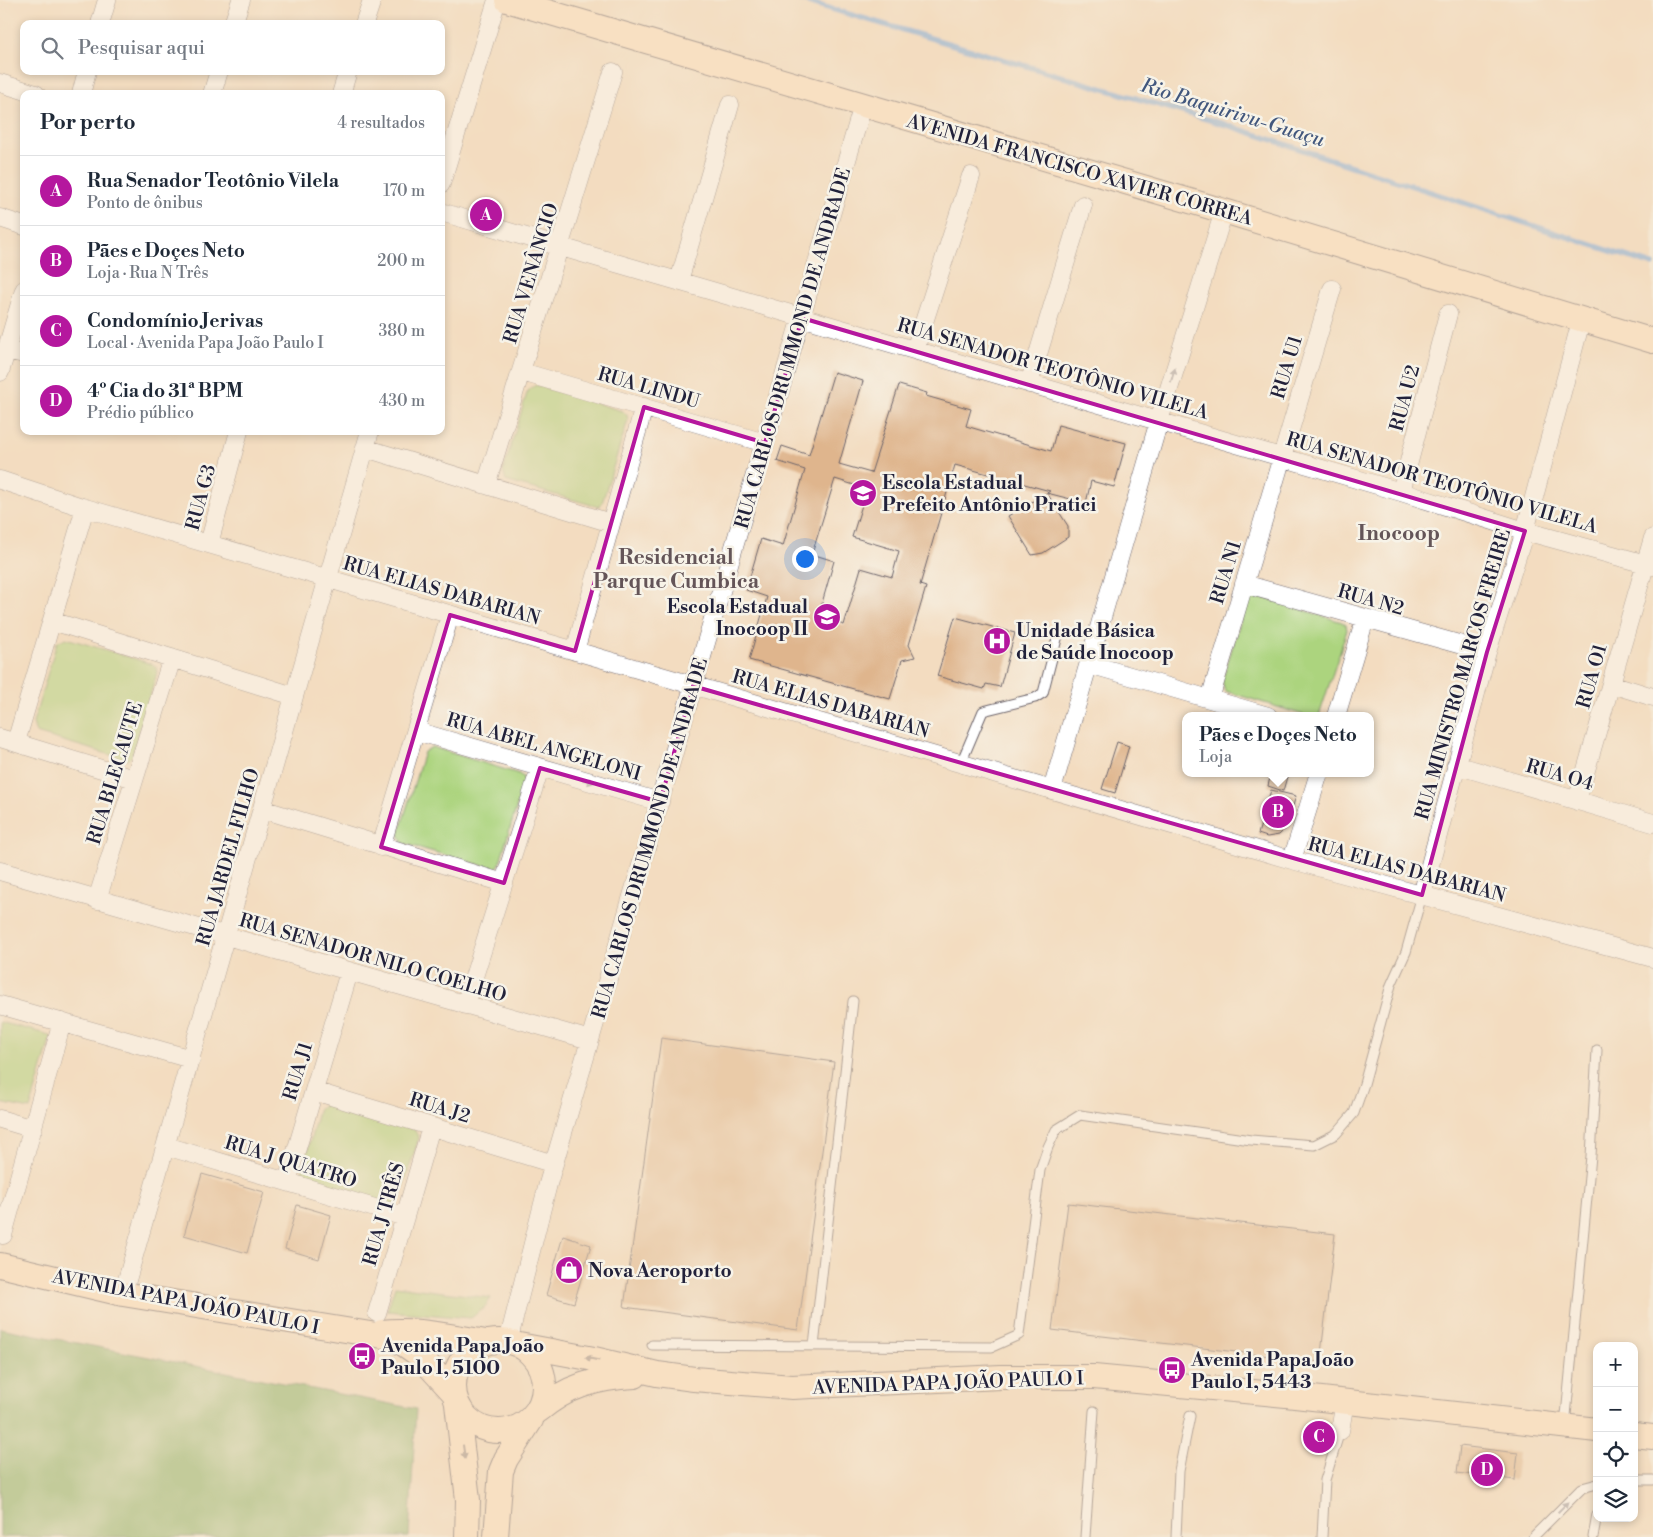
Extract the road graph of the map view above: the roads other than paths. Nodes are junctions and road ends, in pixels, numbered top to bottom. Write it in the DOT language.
graph roads {
  1 [pos="107,0"];
  2 [pos="241,0"];
  3 [pos="372,0"];
  4 [pos="497,0"];
  5 [pos="506,0"];
  6 [pos="101,20"];
  7 [pos="235,20"];
  8 [pos="365,20"];
  9 [pos="613,72"];
  10 [pos="86,75"];
  11 [pos="218,75"];
  12 [pos="347,75"];
  13 [pos="0,83"];
  14 [pos="23,90"];
  15 [pos="82,90"];
  16 [pos="213,90"];
  17 [pos="342,90"];
  18 [pos="730,105"];
  19 [pos="863,105"];
  20 [pos="445,171"];
  21 [pos="971,176"];
  22 [pos="1083,205"];
  23 [pos="1224,211"];
  24 [pos="445,213"];
  25 [pos="0,218"];
  26 [pos="20,225"];
  27 [pos="559,246"];
  28 [pos="679,281"];
  29 [pos="1332,289"];
  30 [pos="1448,314"];
  31 [pos="20,318"];
  32 [pos="802,318"];
  33 [pos="1581,321"];
  34 [pos="1653,341"];
  35 [pos="915,350"];
  36 [pos="15,352"];
  37 [pos="0,372"];
  38 [pos="522,372"];
  39 [pos="1030,384"];
  40 [pos="644,408"];
  41 [pos="1159,421"];
  42 [pos="238,435"];
  43 [pos="368,440"];
  44 [pos="764,443"];
  45 [pos="1282,457"];
  46 [pos="0,480"];
  47 [pos="486,485"];
  48 [pos="1401,492"];
  49 [pos="85,508"];
  50 [pos="611,523"];
  51 [pos="1525,531"];
  52 [pos="1653,538"];
  53 [pos="209,544"];
  54 [pos="1649,565"];
  55 [pos="328,579"];
  56 [pos="1244,584"];
  57 [pos="450,615"];
  58 [pos="1364,620"];
  59 [pos="52,621"];
  60 [pos="1058,635"];
  61 [pos="575,651"];
  62 [pos="1487,652"];
  63 [pos="172,658"];
  64 [pos="1089,664"];
  65 [pos="1610,684"];
  66 [pos="693,686"];
  67 [pos="294,696"];
  68 [pos="1653,697"];
  69 [pos="1210,699"];
  70 [pos="1254,712"];
  71 [pos="1337,712"];
  72 [pos="416,731"];
  73 [pos="8,740"];
  74 [pos="961,763"];
  75 [pos="1456,765"];
  76 [pos="540,768"];
  77 [pos="1317,777"];
  78 [pos="134,779"];
  79 [pos="1052,790"];
  80 [pos="1577,801"];
  81 [pos="660,802"];
  82 [pos="262,810"];
  83 [pos="1653,823"];
  84 [pos="381,847"];
  85 [pos="1292,860"];
  86 [pos="0,871"];
  87 [pos="504,883"];
  88 [pos="1422,895"];
  89 [pos="97,900"];
  90 [pos="226,937"];
  91 [pos="1653,958"];
  92 [pos="349,972"];
  93 [pos="853,1001"];
  94 [pos="0,1005"];
  95 [pos="465,1005"];
  96 [pos="62,1022"];
  97 [pos="590,1040"];
  98 [pos="1597,1050"];
  99 [pos="191,1059"];
  100 [pos="314,1091"];
  101 [pos="0,1119"];
  102 [pos="431,1126"];
  103 [pos="33,1129"];
  104 [pos="166,1146"];
  105 [pos="554,1164"];
  106 [pos="287,1182"];
  107 [pos="405,1217"];
  108 [pos="4,1235"];
  109 [pos="0,1264"];
  110 [pos="123,1294"];
  111 [pos="375,1323"];
  112 [pos="505,1343"];
  113 [pos="652,1345"];
  114 [pos="814,1346"];
  115 [pos="657,1374"];
  116 [pos="456,1399"];
  117 [pos="1345,1401"];
  118 [pos="1094,1411"];
  119 [pos="534,1415"];
  120 [pos="1190,1416"];
  121 [pos="1565,1426"];
  122 [pos="1340,1430"];
  123 [pos="1593,1430"];
  124 [pos="1638,1435"];
  125 [pos="1653,1436"];
  126 [pos="1638,1480"];
  127 [pos="1653,1480"];
  128 [pos="1593,1485"];
  129 [pos="1596,1522"];
  130 [pos="467,1537"];
  131 [pos="496,1537"];
  132 [pos="1085,1537"];
  133 [pos="1176,1537"];
  134 [pos="1322,1537"];
  135 [pos="1533,1537"];
  136 [pos="1593,1537"];
  1 -- 6 [label="street"];
  2 -- 7 [label="street"];
  3 -- 8 [label="street"];
  4 -- 20 [label="street"];
  5 -- 19 [label="main road, AVENIDA FRANCISCO XAVIER CORREA"];
  9 -- 27 [label="street, RUA VENÂNCIO"];
  10 -- 15 [label="street"];
  11 -- 16 [label="street"];
  12 -- 17 [label="street"];
  13 -- 14 [label="street"];
  18 -- 28 [label="street"];
  19 -- 23 [label="main road, AVENIDA FRANCISCO XAVIER CORREA"];
  19 -- 32 [label="street, RUA CARLOS DRUMMOND DE ANDRADE"];
  21 -- 35 [label="street"];
  22 -- 39 [label="street"];
  23 -- 33 [label="main road, AVENIDA FRANCISCO XAVIER CORREA"];
  41 -- 23 [label="street, one-way"];
  24 -- 27 [label="street, RUA SENADOR TEOTÔNIO VILELA"];
  25 -- 26 [label="street"];
  27 -- 28 [label="street, RUA SENADOR TEOTÔNIO VILELA"];
  27 -- 38 [label="street, RUA VENÂNCIO"];
  28 -- 32 [label="street, RUA SENADOR TEOTÔNIO VILELA"];
  29 -- 45 [label="street, RUA U1"];
  30 -- 48 [label="street, RUA U2"];
  31 -- 36 [label="street"];
  32 -- 35 [label="street, RUA SENADOR TEOTÔNIO VILELA"];
  32 -- 44 [label="street, RUA CARLOS DRUMMOND DE ANDRADE"];
  33 -- 34 [label="main road, AVENIDA FRANCISCO XAVIER CORREA"];
  33 -- 51 [label="street, RUA MINISTRO MARCOS FREIRE"];
  35 -- 39 [label="street, RUA SENADOR TEOTÔNIO VILELA"];
  36 -- 37 [label="street"];
  38 -- 40 [label="street, RUA LINDU"];
  38 -- 47 [label="street, RUA VENÂNCIO"];
  39 -- 41 [label="street, RUA SENADOR TEOTÔNIO VILELA"];
  40 -- 44 [label="street, RUA LINDU"];
  40 -- 50 [label="street"];
  41 -- 45 [label="street, RUA SENADOR TEOTÔNIO VILELA"];
  41 -- 64 [label="street"];
  42 -- 53 [label="street, RUA G3"];
  43 -- 47 [label="street"];
  43 -- 55 [label="street, RUA JARDEL FILHO"];
  44 -- 66 [label="street, RUA CARLOS DRUMMOND DE ANDRADE"];
  45 -- 48 [label="street, RUA SENADOR TEOTÔNIO VILELA"];
  45 -- 56 [label="street, RUA N1"];
  46 -- 49 [label="street, RUA ELIAS DABARIAN"];
  47 -- 50 [label="street"];
  48 -- 51 [label="street, RUA SENADOR TEOTÔNIO VILELA"];
  49 -- 53 [label="street, RUA ELIAS DABARIAN"];
  49 -- 59 [label="street"];
  50 -- 61 [label="street"];
  51 -- 54 [label="street, RUA SENADOR TEOTÔNIO VILELA"];
  51 -- 62 [label="street, RUA MINISTRO MARCOS FREIRE"];
  52 -- 54 [label="street, RUA O1"];
  53 -- 55 [label="street, RUA ELIAS DABARIAN"];
  54 -- 65 [label="street, RUA O1"];
  55 -- 57 [label="street, RUA ELIAS DABARIAN"];
  55 -- 67 [label="street, RUA JARDEL FILHO"];
  56 -- 58 [label="street, RUA N2"];
  56 -- 69 [label="street, RUA N1"];
  57 -- 61 [label="street, RUA ELIAS DABARIAN"];
  57 -- 72 [label="street"];
  58 -- 62 [label="street, RUA N2"];
  58 -- 71 [label="street"];
  59 -- 63 [label="street"];
  59 -- 73 [label="street"];
  60 -- 74 [label="lane"];
  61 -- 66 [label="street, RUA ELIAS DABARIAN"];
  62 -- 75 [label="street, RUA MINISTRO MARCOS FREIRE"];
  63 -- 67 [label="street"];
  63 -- 78 [label="street, RUA BLECAUTE"];
  64 -- 69 [label="street"];
  64 -- 79 [label="street"];
  65 -- 68 [label="street"];
  65 -- 80 [label="street, RUA O1"];
  66 -- 74 [label="street, RUA ELIAS DABARIAN"];
  66 -- 81 [label="street, RUA CARLOS DRUMMOND DE ANDRADE"];
  67 -- 82 [label="street, RUA JARDEL FILHO"];
  69 -- 70 [label="street"];
  72 -- 76 [label="street, RUA ABEL ANGELONI"];
  72 -- 84 [label="street"];
  73 -- 78 [label="street"];
  74 -- 79 [label="street, RUA ELIAS DABARIAN"];
  75 -- 80 [label="street, RUA O4"];
  75 -- 88 [label="street, RUA MINISTRO MARCOS FREIRE"];
  76 -- 81 [label="street, RUA ABEL ANGELONI, one-way"];
  76 -- 87 [label="street"];
  77 -- 85 [label="street"];
  78 -- 89 [label="street, RUA BLECAUTE"];
  79 -- 85 [label="street, RUA ELIAS DABARIAN"];
  80 -- 83 [label="street, RUA O4"];
  81 -- 97 [label="street, RUA CARLOS DRUMMOND DE ANDRADE"];
  82 -- 84 [label="street"];
  82 -- 90 [label="street, RUA JARDEL FILHO"];
  84 -- 87 [label="street"];
  85 -- 88 [label="street, RUA ELIAS DABARIAN"];
  86 -- 89 [label="street, RUA SENADOR NILO COELHO"];
  87 -- 95 [label="street"];
  88 -- 91 [label="street, RUA ELIAS DABARIAN"];
  88 -- 114 [label="lane, RUA MINISTRO MARCOS FREIRE"];
  89 -- 90 [label="street, RUA SENADOR NILO COELHO"];
  90 -- 92 [label="street, RUA SENADOR NILO COELHO"];
  90 -- 99 [label="street, RUA JARDEL FILHO"];
  92 -- 95 [label="street, RUA SENADOR NILO COELHO"];
  92 -- 100 [label="street, RUA J1"];
  93 -- 114 [label="lane"];
  94 -- 96 [label="street"];
  95 -- 97 [label="street, RUA SENADOR NILO COELHO"];
  96 -- 99 [label="street"];
  96 -- 103 [label="street"];
  97 -- 105 [label="street, RUA CARLOS DRUMMOND DE ANDRADE"];
  98 -- 121 [label="lane"];
  99 -- 104 [label="street, RUA JARDEL FILHO"];
  100 -- 102 [label="street, RUA J2"];
  100 -- 106 [label="street, RUA J1"];
  101 -- 103 [label="street"];
  102 -- 105 [label="street, RUA J2"];
  102 -- 107 [label="street, RUA J TRÊS"];
  103 -- 108 [label="street"];
  104 -- 106 [label="street, RUA J QUATRO"];
  104 -- 110 [label="street, RUA JARDEL FILHO"];
  105 -- 112 [label="street, RUA CARLOS DRUMMOND DE ANDRADE"];
  106 -- 107 [label="street, RUA J QUATRO"];
  107 -- 111 [label="street, RUA J TRÊS"];
  109 -- 110 [label="main road, AVENIDA PAPA JOÃO PAULO I"];
  110 -- 111 [label="main road, AVENIDA PAPA JOÃO PAULO I"];
  111 -- 112 [label="main road, AVENIDA PAPA JOÃO PAULO I"];
  111 -- 116 [label="main road, AVENIDA PAPA JOÃO PAULO I"];
  115 -- 112 [label="main road, AVENIDA PAPA JOÃO PAULO I, one-way"];
  112 -- 116 [label="main road"];
  112 -- 119 [label="main road"];
  113 -- 114 [label="lane"];
  115 -- 117 [label="main road, AVENIDA PAPA JOÃO PAULO I"];
  115 -- 119 [label="main road, AVENIDA PAPA JOÃO PAULO I"];
  116 -- 119 [label="main road"];
  116 -- 130 [label="main road, one-way"];
  117 -- 121 [label="main road, AVENIDA PAPA JOÃO PAULO I"];
  117 -- 122 [label="street"];
  118 -- 132 [label="lane"];
  119 -- 131 [label="main road"];
  120 -- 133 [label="lane"];
  121 -- 123 [label="main road, AVENIDA PAPA JOÃO PAULO I"];
  122 -- 134 [label="lane"];
  124 -- 125 [label="main road"];
  126 -- 127 [label="lane"];
  135 -- 128 [label="lane, one-way"];
  129 -- 136 [label="lane"];
}
